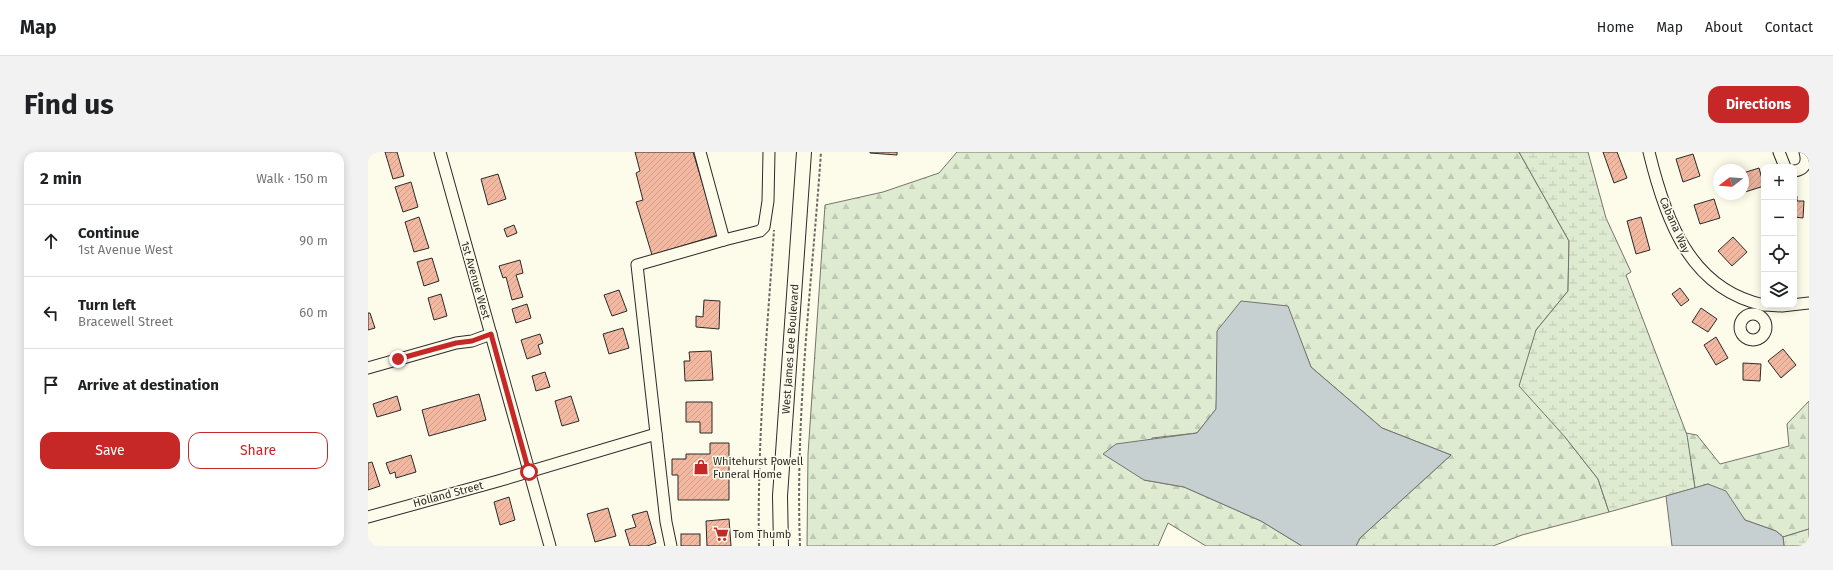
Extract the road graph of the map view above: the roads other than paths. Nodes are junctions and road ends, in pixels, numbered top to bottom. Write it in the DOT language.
graph roads {
  1 [pos="440,152"];
  2 [pos="700,152"];
  3 [pos="769,152"];
  4 [pos="804,152"];
  5 [pos="1649,152"];
  6 [pos="1779,152"];
  7 [pos="1805,152"];
  8 [pos="1784,164"];
  9 [pos="1797,170"];
  10 [pos="724,240"];
  11 [pos="1809,303"];
  12 [pos="1760,307"];
  13 [pos="491,334"];
  14 [pos="368,368"];
  15 [pos="656,434"];
  16 [pos="529,472"];
  17 [pos="368,517"];
  18 [pos="550,546"];
  19 [pos="671,546"];
  20 [pos="781,546"];
  1 -- 13 [label="street, 1st Avenue West"];
  2 -- 10 [label="street"];
  3 -- 10 [label="street"];
  4 -- 20 [label="main road, West James Lee Boulevard"];
  5 -- 12 [label="street, Cabana Way"];
  6 -- 8 [label="street"];
  7 -- 9 [label="street"];
  10 -- 15 [label="street"];
  11 -- 12 [label="street, Cabana Way"];
  13 -- 14 [label="street"];
  13 -- 16 [label="street, 1st Avenue West"];
  15 -- 16 [label="street, Holland Street"];
  15 -- 19 [label="street"];
  16 -- 17 [label="street, Holland Street"];
  16 -- 18 [label="street, 1st Avenue West"];
}
